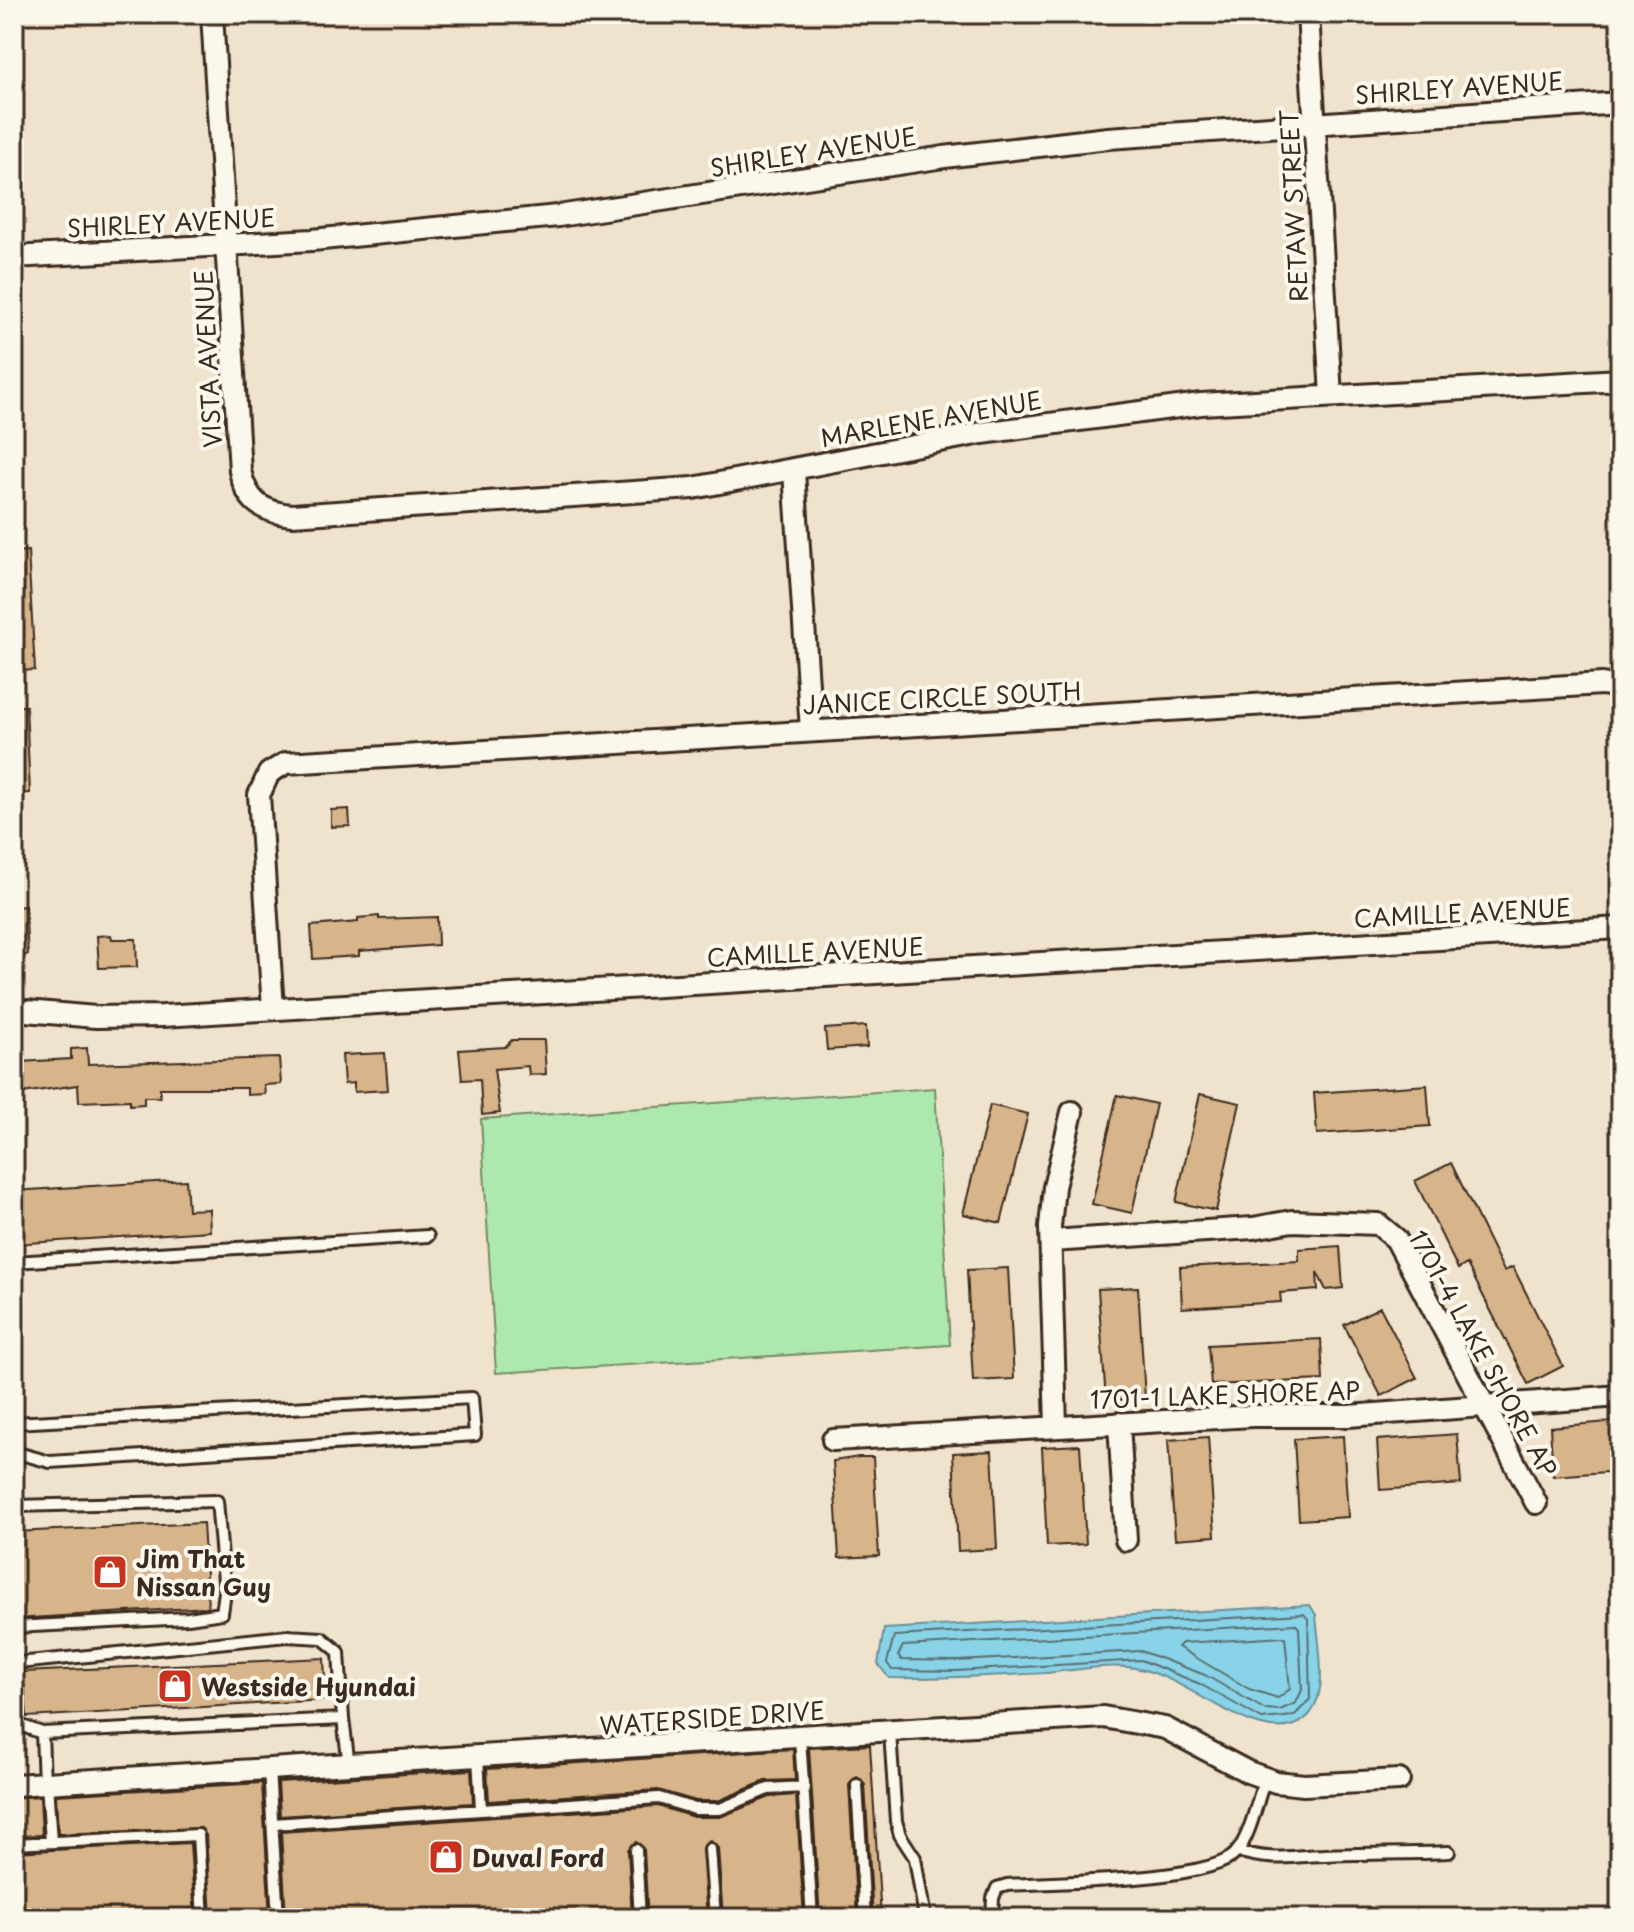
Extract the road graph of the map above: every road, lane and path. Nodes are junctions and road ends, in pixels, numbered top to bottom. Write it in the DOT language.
graph roads {
  1 [pos="212,14"];
  2 [pos="1308,14"];
  3 [pos="1620,103"];
  4 [pos="1315,123"];
  5 [pos="226,246"];
  6 [pos="14,257"];
  7 [pos="1620,380"];
  8 [pos="1331,396"];
  9 [pos="794,471"];
  10 [pos="255,505"];
  11 [pos="1620,687"];
  12 [pos="811,731"];
  13 [pos="1620,928"];
  14 [pos="273,1009"];
  15 [pos="14,1010"];
  16 [pos="1072,1112"];
  17 [pos="428,1236"];
  18 [pos="1051,1241"];
  19 [pos="14,1262"];
  20 [pos="1620,1396"];
  21 [pos="1483,1406"];
  22 [pos="14,1423"];
  23 [pos="1119,1423"];
  24 [pos="1056,1427"];
  25 [pos="833,1440"];
  26 [pos="14,1452"];
  27 [pos="1536,1503"];
  28 [pos="14,1506"];
  29 [pos="1126,1540"];
  30 [pos="14,1627"];
  31 [pos="18,1663"];
  32 [pos="343,1719"];
  33 [pos="14,1723"];
  34 [pos="890,1732"];
  35 [pos="42,1733"];
  36 [pos="800,1738"];
  37 [pos="478,1757"];
  38 [pos="349,1765"];
  39 [pos="269,1769"];
  40 [pos="1265,1779"];
  41 [pos="1399,1780"];
  42 [pos="46,1783"];
  43 [pos="14,1785"];
  44 [pos="857,1785"];
  45 [pos="804,1787"];
  46 [pos="481,1809"];
  47 [pos="273,1824"];
  48 [pos="51,1842"];
  49 [pos="14,1844"];
  50 [pos="710,1849"];
  51 [pos="636,1850"];
  52 [pos="1237,1851"];
  53 [pos="1449,1852"];
  54 [pos="203,1918"];
  55 [pos="278,1918"];
  56 [pos="640,1918"];
  57 [pos="715,1918"];
  58 [pos="812,1918"];
  59 [pos="865,1918"];
  60 [pos="925,1918"];
  61 [pos="992,1918"];
  1 -- 5 [label="street, VISTA AVENUE"];
  2 -- 4 [label="street, RETAW STREET"];
  3 -- 4 [label="street, SHIRLEY AVENUE"];
  4 -- 5 [label="street, SHIRLEY AVENUE"];
  4 -- 8 [label="street, RETAW STREET"];
  5 -- 6 [label="street, SHIRLEY AVENUE"];
  5 -- 10 [label="street, VISTA AVENUE"];
  7 -- 8 [label="street, MARLENE AVENUE"];
  8 -- 9 [label="street, MARLENE AVENUE"];
  9 -- 10 [label="street, MARLENE AVENUE"];
  9 -- 12 [label="street"];
  11 -- 12 [label="street, JANICE CIRCLE SOUTH"];
  12 -- 14 [label="street, JANICE CIRCLE SOUTH"];
  13 -- 14 [label="street, CAMILLE AVENUE"];
  14 -- 15 [label="street, CAMILLE AVENUE"];
  16 -- 18 [label="street"];
  17 -- 19 [label="lane"];
  18 -- 21 [label="street, 1701-4 LAKE SHORE AP"];
  18 -- 24 [label="street"];
  20 -- 21 [label="street, 1701-1 LAKE SHORE AP"];
  21 -- 23 [label="street, 1701-1 LAKE SHORE AP"];
  21 -- 27 [label="street, 1701-4 LAKE SHORE AP"];
  22 -- 26 [label="lane"];
  23 -- 24 [label="street, 1701-1 LAKE SHORE AP"];
  23 -- 29 [label="street"];
  24 -- 25 [label="street, 1701-1 LAKE SHORE AP"];
  28 -- 30 [label="lane"];
  31 -- 32 [label="lane"];
  32 -- 35 [label="lane"];
  32 -- 38 [label="lane"];
  33 -- 35 [label="lane"];
  34 -- 36 [label="street, WATERSIDE DRIVE"];
  34 -- 40 [label="street, WATERSIDE DRIVE"];
  34 -- 60 [label="lane"];
  35 -- 42 [label="lane"];
  36 -- 37 [label="street, WATERSIDE DRIVE"];
  36 -- 45 [label="lane"];
  37 -- 38 [label="street, WATERSIDE DRIVE"];
  37 -- 46 [label="lane"];
  38 -- 39 [label="street, WATERSIDE DRIVE"];
  39 -- 42 [label="street, WATERSIDE DRIVE"];
  39 -- 47 [label="lane"];
  40 -- 41 [label="street, WATERSIDE DRIVE"];
  40 -- 52 [label="lane"];
  42 -- 43 [label="street, WATERSIDE DRIVE"];
  42 -- 48 [label="lane"];
  44 -- 59 [label="lane"];
  45 -- 46 [label="lane"];
  45 -- 58 [label="lane"];
  46 -- 47 [label="lane"];
  47 -- 55 [label="lane"];
  48 -- 49 [label="lane"];
  48 -- 54 [label="lane"];
  50 -- 57 [label="lane"];
  51 -- 56 [label="lane"];
  52 -- 53 [label="lane"];
  52 -- 61 [label="lane"];
}
